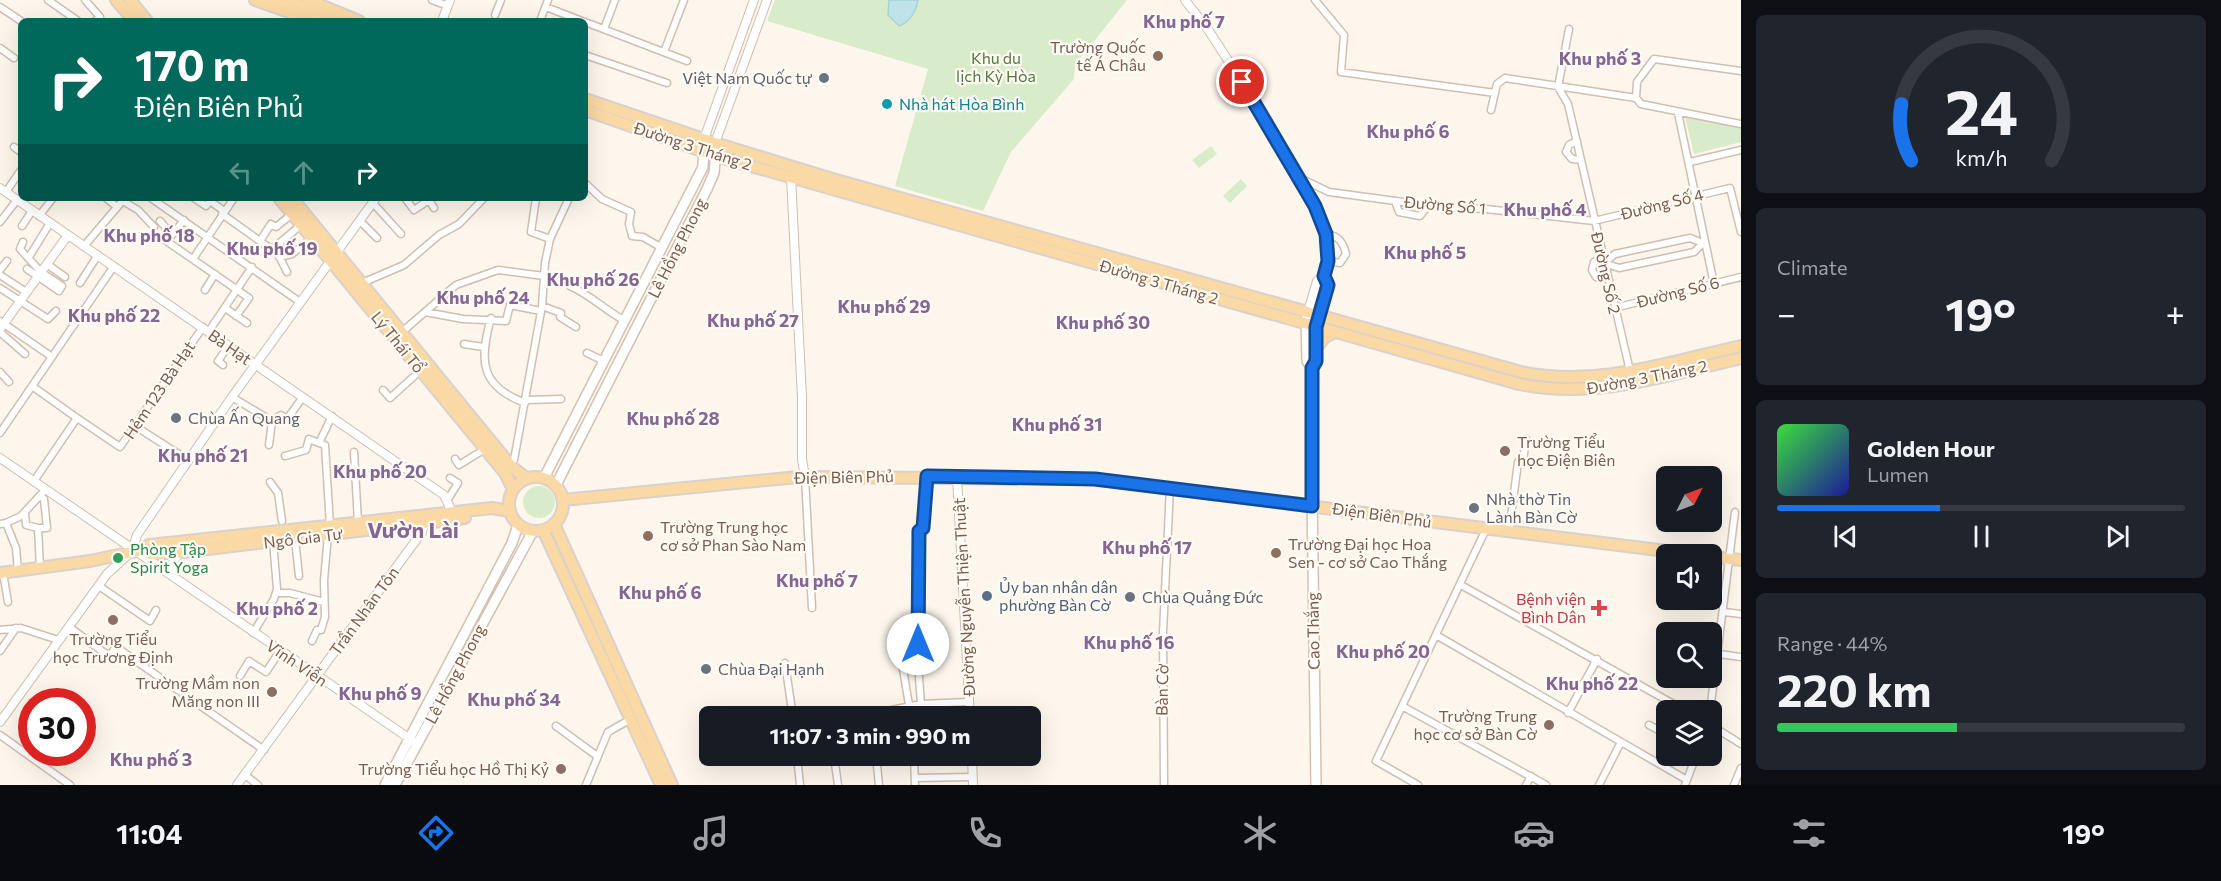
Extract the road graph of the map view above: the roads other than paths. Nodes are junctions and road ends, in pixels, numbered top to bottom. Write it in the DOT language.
graph roads {
  1 [pos="48,0"];
  2 [pos="85,0"];
  3 [pos="116,0"];
  4 [pos="130,0"];
  5 [pos="255,0"];
  6 [pos="268,0"];
  7 [pos="284,0"];
  8 [pos="308,0"];
  9 [pos="432,0"];
  10 [pos="501,0"];
  11 [pos="548,0"];
  12 [pos="615,0"];
  13 [pos="684,0"];
  14 [pos="754,0"];
  15 [pos="767,0"];
  16 [pos="1185,0"];
  17 [pos="1315,0"];
  18 [pos="449,3"];
  19 [pos="0,7"];
  20 [pos="546,7"];
  21 [pos="495,15"];
  22 [pos="314,16"];
  23 [pos="74,18"];
  24 [pos="99,18"];
  25 [pos="131,18"];
  26 [pos="145,18"];
  27 [pos="328,18"];
  28 [pos="350,18"];
  29 [pos="443,18"];
  30 [pos="541,18"];
  31 [pos="574,18"];
  32 [pos="18,19"];
  33 [pos="588,23"];
  34 [pos="604,29"];
  35 [pos="1569,29"];
  36 [pos="0,48"];
  37 [pos="664,52"];
  38 [pos="588,57"];
  39 [pos="14,58"];
  40 [pos="687,61"];
  41 [pos="1741,71"];
  42 [pos="667,83"];
  43 [pos="1558,87"];
  44 [pos="1576,90"];
  45 [pos="1495,93"];
  46 [pos="1635,98"];
  47 [pos="588,100"];
  48 [pos="1568,104"];
  49 [pos="1491,110"];
  50 [pos="588,111"];
  51 [pos="1678,113"];
  52 [pos="1741,124"];
  53 [pos="704,139"];
  54 [pos="1577,141"];
  55 [pos="715,143"];
  56 [pos="14,147"];
  57 [pos="18,150"];
  58 [pos="1741,150"];
  59 [pos="704,152"];
  60 [pos="716,156"];
  61 [pos="1581,160"];
  62 [pos="1690,162"];
  63 [pos="18,173"];
  64 [pos="791,177"];
  65 [pos="1299,177"];
  66 [pos="588,186"];
  67 [pos="3,190"];
  68 [pos="1695,195"];
  69 [pos="17,200"];
  70 [pos="18,201"];
  71 [pos="50,201"];
  72 [pos="110,201"];
  73 [pos="122,201"];
  74 [pos="127,201"];
  75 [pos="156,201"];
  76 [pos="198,201"];
  77 [pos="210,201"];
  78 [pos="210,201"];
  79 [pos="230,201"];
  80 [pos="282,201"];
  81 [pos="294,201"];
  82 [pos="374,201"];
  83 [pos="407,201"];
  84 [pos="425,201"];
  85 [pos="429,201"];
  86 [pos="481,201"];
  87 [pos="536,201"];
  88 [pos="568,201"];
  89 [pos="1395,201"];
  90 [pos="1428,206"];
  91 [pos="117,207"];
  92 [pos="434,208"];
  93 [pos="36,213"];
  94 [pos="223,213"];
  95 [pos="292,213"];
  96 [pos="184,220"];
  97 [pos="160,221"];
  98 [pos="360,221"];
  99 [pos="1594,221"];
  100 [pos="0,222"];
  101 [pos="50,223"];
  102 [pos="301,225"];
  103 [pos="22,226"];
  104 [pos="154,227"];
  105 [pos="1741,232"];
  106 [pos="401,234"];
  107 [pos="1326,234"];
  108 [pos="68,235"];
  109 [pos="207,236"];
  110 [pos="162,238"];
  111 [pos="312,238"];
  112 [pos="377,238"];
  113 [pos="550,239"];
  114 [pos="260,241"];
  115 [pos="23,242"];
  116 [pos="1703,243"];
  117 [pos="84,246"];
  118 [pos="662,248"];
  119 [pos="271,250"];
  120 [pos="98,255"];
  121 [pos="333,256"];
  122 [pos="29,257"];
  123 [pos="279,257"];
  124 [pos="193,259"];
  125 [pos="1603,260"];
  126 [pos="1328,261"];
  127 [pos="47,264"];
  128 [pos="114,266"];
  129 [pos="252,267"];
  130 [pos="27,269"];
  131 [pos="286,272"];
  132 [pos="39,274"];
  133 [pos="215,274"];
  134 [pos="0,275"];
  135 [pos="544,276"];
  136 [pos="1324,276"];
  137 [pos="65,277"];
  138 [pos="1741,277"];
  139 [pos="1607,278"];
  140 [pos="80,283"];
  141 [pos="362,283"];
  142 [pos="1714,284"];
  143 [pos="570,285"];
  144 [pos="0,288"];
  145 [pos="60,289"];
  146 [pos="237,289"];
  147 [pos="205,290"];
  148 [pos="26,292"];
  149 [pos="19,302"];
  150 [pos="300,302"];
  151 [pos="225,308"];
  152 [pos="542,308"];
  153 [pos="1614,308"];
  154 [pos="56,311"];
  155 [pos="425,312"];
  156 [pos="1313,313"];
  157 [pos="236,316"];
  158 [pos="491,318"];
  159 [pos="625,321"];
  160 [pos="247,323"];
  161 [pos="1311,325"];
  162 [pos="1,327"];
  163 [pos="576,327"];
  164 [pos="206,329"];
  165 [pos="402,332"];
  166 [pos="1335,332"];
  167 [pos="464,344"];
  168 [pos="229,345"];
  169 [pos="1741,346"];
  170 [pos="483,347"];
  171 [pos="1316,348"];
  172 [pos="587,353"];
  173 [pos="25,354"];
  174 [pos="52,357"];
  175 [pos="1741,358"];
  176 [pos="604,361"];
  177 [pos="223,365"];
  178 [pos="256,365"];
  179 [pos="1312,368"];
  180 [pos="420,370"];
  181 [pos="1630,371"];
  182 [pos="0,372"];
  183 [pos="9,382"];
  184 [pos="32,387"];
  185 [pos="383,390"];
  186 [pos="232,397"];
  187 [pos="303,397"];
  188 [pos="561,399"];
  189 [pos="526,401"];
  190 [pos="332,416"];
  191 [pos="77,418"];
  192 [pos="272,422"];
  193 [pos="135,426"];
  194 [pos="0,433"];
  195 [pos="1527,439"];
  196 [pos="319,443"];
  197 [pos="269,445"];
  198 [pos="485,449"];
  199 [pos="354,452"];
  200 [pos="285,456"];
  201 [pos="0,458"];
  202 [pos="455,459"];
  203 [pos="189,460"];
  204 [pos="509,464"];
  205 [pos="927,476"];
  206 [pos="805,477"];
  207 [pos="957,477"];
  208 [pos="450,478"];
  209 [pos="526,478"];
  210 [pos="544,478"];
  211 [pos="34,481"];
  212 [pos="270,482"];
  213 [pos="556,485"];
  214 [pos="1170,488"];
  215 [pos="46,489"];
  216 [pos="513,489"];
  217 [pos="40,496"];
  218 [pos="448,499"];
  219 [pos="563,500"];
  220 [pos="1312,506"];
  221 [pos="504,511"];
  222 [pos="452,512"];
  223 [pos="1735,512"];
  224 [pos="25,513"];
  225 [pos="282,521"];
  226 [pos="358,522"];
  227 [pos="3,523"];
  228 [pos="425,523"];
  229 [pos="554,524"];
  230 [pos="518,525"];
  231 [pos="38,528"];
  232 [pos="1486,529"];
  233 [pos="329,530"];
  234 [pos="538,531"];
  235 [pos="1509,532"];
  236 [pos="295,539"];
  237 [pos="273,541"];
  238 [pos="137,550"];
  239 [pos="1656,550"];
  240 [pos="179,553"];
  241 [pos="1736,559"];
  242 [pos="40,568"];
  243 [pos="18,571"];
  244 [pos="1,573"];
  245 [pos="299,576"];
  246 [pos="174,578"];
  247 [pos="1461,585"];
  248 [pos="99,586"];
  249 [pos="276,593"];
  250 [pos="8,602"];
  251 [pos="324,602"];
  252 [pos="812,608"];
  253 [pos="156,610"];
  254 [pos="1724,612"];
  255 [pos="1741,614"];
  256 [pos="69,627"];
  257 [pos="16,628"];
  258 [pos="1722,629"];
  259 [pos="0,630"];
  260 [pos="253,633"];
  261 [pos="1436,635"];
  262 [pos="58,640"];
  263 [pos="312,641"];
  264 [pos="0,651"];
  265 [pos="280,651"];
  266 [pos="1722,654"];
  267 [pos="1741,657"];
  268 [pos="1597,659"];
  269 [pos="785,663"];
  270 [pos="918,668"];
  271 [pos="240,676"];
  272 [pos="316,676"];
  273 [pos="1667,700"];
  274 [pos="969,702"];
  275 [pos="921,704"];
  276 [pos="791,706"];
  277 [pos="911,706"];
  278 [pos="914,706"];
  279 [pos="969,706"];
  280 [pos="1402,706"];
  281 [pos="1568,713"];
  282 [pos="636,717"];
  283 [pos="0,722"];
  284 [pos="1649,725"];
  285 [pos="556,726"];
  286 [pos="1656,729"];
  287 [pos="1722,732"];
  288 [pos="0,735"];
  289 [pos="412,741"];
  290 [pos="1621,742"];
  291 [pos="1741,744"];
  292 [pos="264,750"];
  293 [pos="597,756"];
  294 [pos="798,766"];
  295 [pos="835,766"];
  296 [pos="877,766"];
  297 [pos="914,766"];
  298 [pos="972,766"];
  299 [pos="1692,766"];
  300 [pos="1741,768"];
  301 [pos="245,776"];
  302 [pos="1531,776"];
  303 [pos="973,781"];
  304 [pos="915,782"];
  305 [pos="1686,782"];
  306 [pos="70,785"];
  307 [pos="237,785"];
  308 [pos="258,785"];
  309 [pos="385,785"];
  310 [pos="395,785"];
  311 [pos="586,785"];
  312 [pos="661,785"];
  313 [pos="672,785"];
  314 [pos="800,785"];
  315 [pos="838,785"];
  316 [pos="879,785"];
  317 [pos="1164,785"];
  318 [pos="1316,785"];
  319 [pos="1418,785"];
  320 [pos="1526,785"];
  321 [pos="1546,785"];
  322 [pos="1599,785"];
  323 [pos="1734,785"];
  1 -- 23 [label="street"];
  2 -- 24 [label="street"];
  3 -- 25 [label="main road"];
  4 -- 26 [label="main road"];
  5 -- 22 [label="main road"];
  6 -- 27 [label="main road"];
  7 -- 22 [label="main road"];
  8 -- 28 [label="main road"];
  9 -- 18 [label="street"];
  10 -- 21 [label="street"];
  11 -- 20 [label="street"];
  12 -- 34 [label="street"];
  13 -- 37 [label="street"];
  14 -- 53 [label="street, Lê Hồng Phong"];
  15 -- 55 [label="street, Lê Hồng Phong"];
  16 -- 65 [label="street, Cao Thắng"];
  17 -- 45 [label="street"];
  18 -- 29 [label="street"];
  19 -- 32 [label="street"];
  20 -- 30 [label="street"];
  20 -- 31 [label="street"];
  22 -- 27 [label="main road"];
  33 -- 34 [label="street"];
  34 -- 37 [label="street"];
  35 -- 43 [label="street"];
  36 -- 39 [label="street"];
  37 -- 40 [label="street"];
  38 -- 42 [label="street"];
  41 -- 46 [label="street"];
  43 -- 44 [label="street"];
  43 -- 45 [label="street"];
  43 -- 48 [label="street, Đường Số 2"];
  44 -- 46 [label="street"];
  44 -- 48 [label="street"];
  45 -- 49 [label="street"];
  46 -- 51 [label="street"];
  47 -- 53 [label="main road, Đường 3 Tháng 2"];
  48 -- 54 [label="street, Đường Số 2"];
  50 -- 59 [label="main road, Đường 3 Tháng 2"];
  51 -- 52 [label="street"];
  51 -- 62 [label="street"];
  53 -- 55 [label="main road, Đường 3 Tháng 2"];
  53 -- 59 [label="main road, Lê Hồng Phong"];
  54 -- 61 [label="street, Đường Số 2"];
  54 -- 61 [label="street"];
  55 -- 60 [label="main road, Lê Hồng Phong"];
  55 -- 156 [label="main road, Đường 3 Tháng 2"];
  56 -- 57 [label="street"];
  58 -- 62 [label="street"];
  59 -- 60 [label="main road, Đường 3 Tháng 2"];
  59 -- 118 [label="main road, Lê Hồng Phong"];
  60 -- 64 [label="main road, Đường 3 Tháng 2"];
  60 -- 213 [label="main road, Lê Hồng Phong"];
  61 -- 99 [label="street, Đường Số 2"];
  62 -- 68 [label="street"];
  63 -- 67 [label="street"];
  64 -- 161 [label="main road, Đường 3 Tháng 2"];
  64 -- 206 [label="street"];
  65 -- 89 [label="street, Đường Số 1"];
  65 -- 107 [label="street, Cao Thắng"];
  66 -- 118 [label="street"];
  67 -- 69 [label="street, Bà Hạt"];
  68 -- 99 [label="street, Đường Số 4"];
  68 -- 105 [label="street, Đường Số 4"];
  68 -- 116 [label="street"];
  69 -- 100 [label="street"];
  70 -- 93 [label="street, Bà Hạt"];
  71 -- 93 [label="street"];
  72 -- 91 [label="street"];
  73 -- 91 [label="street"];
  74 -- 104 [label="street"];
  75 -- 96 [label="street"];
  76 -- 77 [label="street"];
  78 -- 94 [label="street"];
  79 -- 94 [label="street"];
  80 -- 95 [label="main road, Lý Thái Tổ"];
  81 -- 121 [label="main road, Lý Thái Tổ"];
  82 -- 98 [label="street"];
  82 -- 106 [label="street"];
  83 -- 84 [label="street"];
  85 -- 92 [label="street"];
  86 -- 141 [label="street"];
  87 -- 113 [label="street"];
  88 -- 113 [label="street"];
  89 -- 90 [label="street, Đường Số 1"];
  89 -- 90 [label="street"];
  90 -- 99 [label="street, Đường Số 1"];
  91 -- 117 [label="street"];
  93 -- 101 [label="street, Bà Hạt"];
  93 -- 103 [label="street"];
  94 -- 109 [label="street"];
  94 -- 114 [label="street"];
  95 -- 102 [label="main road, Lý Thái Tổ"];
  95 -- 114 [label="street"];
  96 -- 97 [label="street"];
  96 -- 109 [label="street"];
  98 -- 112 [label="street"];
  98 -- 121 [label="street"];
  99 -- 125 [label="street, Đường Số 2"];
  101 -- 108 [label="street, Bà Hạt"];
  101 -- 122 [label="street"];
  102 -- 111 [label="main road, Lý Thái Tổ"];
  102 -- 119 [label="street"];
  107 -- 126 [label="street, Cao Thắng"];
  107 -- 126 [label="street"];
  108 -- 117 [label="street, Bà Hạt"];
  108 -- 127 [label="street"];
  109 -- 124 [label="street"];
  109 -- 129 [label="street"];
  110 -- 124 [label="street"];
  111 -- 121 [label="main road, Lý Thái Tổ"];
  111 -- 123 [label="street"];
  113 -- 135 [label="street"];
  114 -- 119 [label="street"];
  115 -- 122 [label="street"];
  116 -- 125 [label="street"];
  116 -- 125 [label="street"];
  116 -- 142 [label="street"];
  117 -- 120 [label="street, Bà Hạt"];
  118 -- 159 [label="main road, Lê Hồng Phong"];
  119 -- 123 [label="street"];
  120 -- 128 [label="street, Bà Hạt"];
  120 -- 140 [label="street"];
  121 -- 141 [label="main road, Lý Thái Tổ"];
  121 -- 150 [label="street"];
  121 -- 180 [label="main road, Lý Thái Tổ"];
  122 -- 132 [label="street"];
  123 -- 131 [label="street"];
  124 -- 133 [label="street"];
  125 -- 139 [label="street, Đường Số 2"];
  125 -- 139 [label="street"];
  126 -- 136 [label="street, Cao Thắng"];
  127 -- 132 [label="street"];
  127 -- 137 [label="street"];
  128 -- 164 [label="street, Bà Hạt"];
  128 -- 174 [label="street"];
  129 -- 146 [label="street, Hẻm 123 Bà Hạt"];
  129 -- 150 [label="street"];
  130 -- 132 [label="street"];
  132 -- 145 [label="street"];
  132 -- 148 [label="street"];
  133 -- 146 [label="street"];
  133 -- 147 [label="street"];
  134 -- 148 [label="street"];
  135 -- 152 [label="street"];
  135 -- 155 [label="street"];
  136 -- 156 [label="street, Cao Thắng"];
  136 -- 156 [label="street, Cao Thắng"];
  138 -- 142 [label="street, Đường Số 6"];
  139 -- 153 [label="street, Đường Số 2"];
  141 -- 165 [label="main road, Lý Thái Tổ"];
  142 -- 153 [label="street, Đường Số 6"];
  143 -- 159 [label="street"];
  144 -- 149 [label="street"];
  146 -- 151 [label="street, Hẻm 123 Bà Hạt"];
  146 -- 157 [label="street"];
  148 -- 149 [label="street"];
  149 -- 154 [label="street"];
  149 -- 162 [label="street"];
  150 -- 178 [label="street"];
  151 -- 157 [label="street"];
  151 -- 164 [label="street, Hẻm 123 Bà Hạt"];
  152 -- 158 [label="street"];
  152 -- 163 [label="street"];
  152 -- 189 [label="street"];
  153 -- 181 [label="street, Đường Số 2"];
  155 -- 158 [label="street"];
  155 -- 165 [label="street"];
  156 -- 161 [label="main road, Cao Thắng"];
  156 -- 181 [label="main road, Đường 3 Tháng 2"];
  157 -- 160 [label="street"];
  158 -- 170 [label="street"];
  159 -- 176 [label="main road, Lê Hồng Phong"];
  161 -- 166 [label="main road, Đường 3 Tháng 2"];
  161 -- 171 [label="main road, Cao Thắng"];
  161 -- 179 [label="main road, Cao Thắng"];
  162 -- 173 [label="street"];
  162 -- 174 [label="street"];
  164 -- 168 [label="street, Bà Hạt"];
  164 -- 193 [label="street, Hẻm 123 Bà Hạt"];
  165 -- 204 [label="main road, Lý Thái Tổ"];
  166 -- 171 [label="main road"];
  166 -- 175 [label="main road, Đường 3 Tháng 2"];
  167 -- 170 [label="street"];
  168 -- 177 [label="street"];
  168 -- 178 [label="street, Bà Hạt"];
  169 -- 181 [label="main road, Đường 3 Tháng 2"];
  170 -- 189 [label="street"];
  171 -- 179 [label="main road, Cao Thắng"];
  172 -- 176 [label="street"];
  174 -- 184 [label="street"];
  176 -- 210 [label="main road, Lê Hồng Phong"];
  178 -- 186 [label="street"];
  178 -- 187 [label="street, Bà Hạt"];
  179 -- 220 [label="main road, Cao Thắng"];
  180 -- 185 [label="street"];
  180 -- 198 [label="main road, Lý Thái Tổ"];
  182 -- 183 [label="street"];
  184 -- 191 [label="street"];
  184 -- 194 [label="street"];
  186 -- 192 [label="street"];
  186 -- 203 [label="street"];
  187 -- 190 [label="street, Bà Hạt"];
  187 -- 192 [label="street"];
  188 -- 189 [label="street"];
  189 -- 204 [label="street"];
  190 -- 196 [label="street"];
  190 -- 218 [label="street, Bà Hạt"];
  191 -- 193 [label="street, Hẻm 123 Bà Hạt"];
  191 -- 211 [label="street"];
  192 -- 197 [label="street"];
  193 -- 203 [label="street"];
  195 -- 235 [label="street"];
  196 -- 200 [label="street"];
  196 -- 233 [label="street"];
  198 -- 202 [label="street"];
  198 -- 216 [label="main road, Lý Thái Tổ"];
  199 -- 226 [label="street"];
  201 -- 211 [label="street, Vĩnh Viễn"];
  203 -- 238 [label="street"];
  204 -- 209 [label="main road, Lý Thái Tổ"];
  205 -- 206 [label="main road, Điện Biên Phủ"];
  205 -- 207 [label="main road, Điện Biên Phủ"];
  205 -- 270 [label="street"];
  206 -- 219 [label="main road, Điện Biên Phủ"];
  206 -- 252 [label="street"];
  207 -- 214 [label="main road, Điện Biên Phủ"];
  207 -- 274 [label="street, Đường Nguyễn Thiện Thuật"];
  208 -- 218 [label="street"];
  209 -- 210 [label="main road"];
  209 -- 216 [label="main road"];
  210 -- 213 [label="main road"];
  211 -- 215 [label="street, Vĩnh Viễn"];
  212 -- 225 [label="street"];
  213 -- 219 [label="main road"];
  214 -- 220 [label="main road, Điện Biên Phủ"];
  214 -- 317 [label="street, Bàn Cờ"];
  215 -- 217 [label="street"];
  215 -- 238 [label="street, Vĩnh Viễn"];
  216 -- 221 [label="main road"];
  217 -- 224 [label="street"];
  217 -- 231 [label="street"];
  218 -- 222 [label="street"];
  219 -- 229 [label="main road"];
  220 -- 232 [label="main road, Điện Biên Phủ"];
  220 -- 318 [label="main road, Cao Thắng"];
  221 -- 222 [label="main road, Ngô Gia Tự"];
  221 -- 228 [label="main road, Ngô Gia Tự"];
  221 -- 230 [label="main road"];
  222 -- 226 [label="main road, Ngô Gia Tự"];
  223 -- 241 [label="street"];
  224 -- 227 [label="street"];
  224 -- 231 [label="street"];
  226 -- 233 [label="main road, Ngô Gia Tự"];
  227 -- 243 [label="street"];
  228 -- 233 [label="main road, Ngô Gia Tự"];
  228 -- 272 [label="street, Trần Nhân Tôn"];
  229 -- 234 [label="main road"];
  229 -- 282 [label="main road"];
  230 -- 234 [label="main road"];
  230 -- 289 [label="main road, Lê Hồng Phong"];
  231 -- 242 [label="street"];
  232 -- 235 [label="main road, Điện Biên Phủ"];
  232 -- 247 [label="street"];
  233 -- 236 [label="main road, Ngô Gia Tự"];
  233 -- 238 [label="main road, Ngô Gia Tự"];
  233 -- 251 [label="street"];
  234 -- 282 [label="main road"];
  234 -- 289 [label="main road, Lê Hồng Phong"];
  235 -- 239 [label="main road, Điện Biên Phủ"];
  236 -- 237 [label="main road, Ngô Gia Tự"];
  236 -- 245 [label="street"];
  237 -- 240 [label="main road, Ngô Gia Tự"];
  237 -- 249 [label="street"];
  238 -- 240 [label="main road, Ngô Gia Tự"];
  238 -- 242 [label="main road, Ngô Gia Tự"];
  238 -- 246 [label="street, Vĩnh Viễn"];
  238 -- 248 [label="street"];
  240 -- 246 [label="street"];
  241 -- 254 [label="street"];
  242 -- 243 [label="main road, Ngô Gia Tự"];
  243 -- 244 [label="main road, Ngô Gia Tự"];
  244 -- 250 [label="street"];
  246 -- 260 [label="street, Vĩnh Viễn"];
  247 -- 261 [label="street"];
  247 -- 268 [label="street"];
  248 -- 253 [label="street"];
  248 -- 256 [label="street"];
  249 -- 251 [label="street"];
  249 -- 260 [label="street"];
  251 -- 263 [label="street"];
  254 -- 255 [label="street"];
  254 -- 258 [label="street"];
  256 -- 262 [label="street"];
  256 -- 292 [label="street"];
  257 -- 259 [label="street"];
  257 -- 262 [label="street"];
  257 -- 264 [label="street"];
  260 -- 265 [label="street, Vĩnh Viễn"];
  261 -- 280 [label="street"];
  261 -- 281 [label="street"];
  262 -- 283 [label="street"];
  265 -- 271 [label="street"];
  265 -- 272 [label="street, Vĩnh Viễn"];
  266 -- 267 [label="street"];
  268 -- 273 [label="street"];
  268 -- 281 [label="street"];
  269 -- 276 [label="street"];
  270 -- 275 [label="street"];
  270 -- 277 [label="street"];
  272 -- 289 [label="street, Vĩnh Viễn"];
  272 -- 292 [label="street, Trần Nhân Tôn"];
  274 -- 275 [label="street"];
  274 -- 279 [label="street, Đường Nguyễn Thiện Thuật"];
  275 -- 278 [label="street"];
  280 -- 302 [label="street"];
  280 -- 319 [label="street"];
  281 -- 290 [label="street"];
  282 -- 293 [label="street"];
  282 -- 312 [label="main road"];
  282 -- 313 [label="main road"];
  284 -- 286 [label="street"];
  285 -- 293 [label="street"];
  287 -- 291 [label="street"];
  288 -- 306 [label="street"];
  289 -- 309 [label="main road, Lê Hồng Phong"];
  289 -- 310 [label="main road, Lê Hồng Phong"];
  290 -- 305 [label="street"];
  290 -- 322 [label="street"];
  292 -- 301 [label="street, Trần Nhân Tôn"];
  293 -- 311 [label="street"];
  294 -- 314 [label="street"];
  295 -- 315 [label="street"];
  296 -- 316 [label="street"];
  297 -- 304 [label="street"];
  298 -- 303 [label="street"];
  299 -- 305 [label="street"];
  300 -- 323 [label="street"];
  301 -- 307 [label="street, Trần Nhân Tôn"];
  301 -- 308 [label="street"];
  302 -- 320 [label="street"];
  302 -- 321 [label="street"];
  303 -- 304 [label="street"];
}
